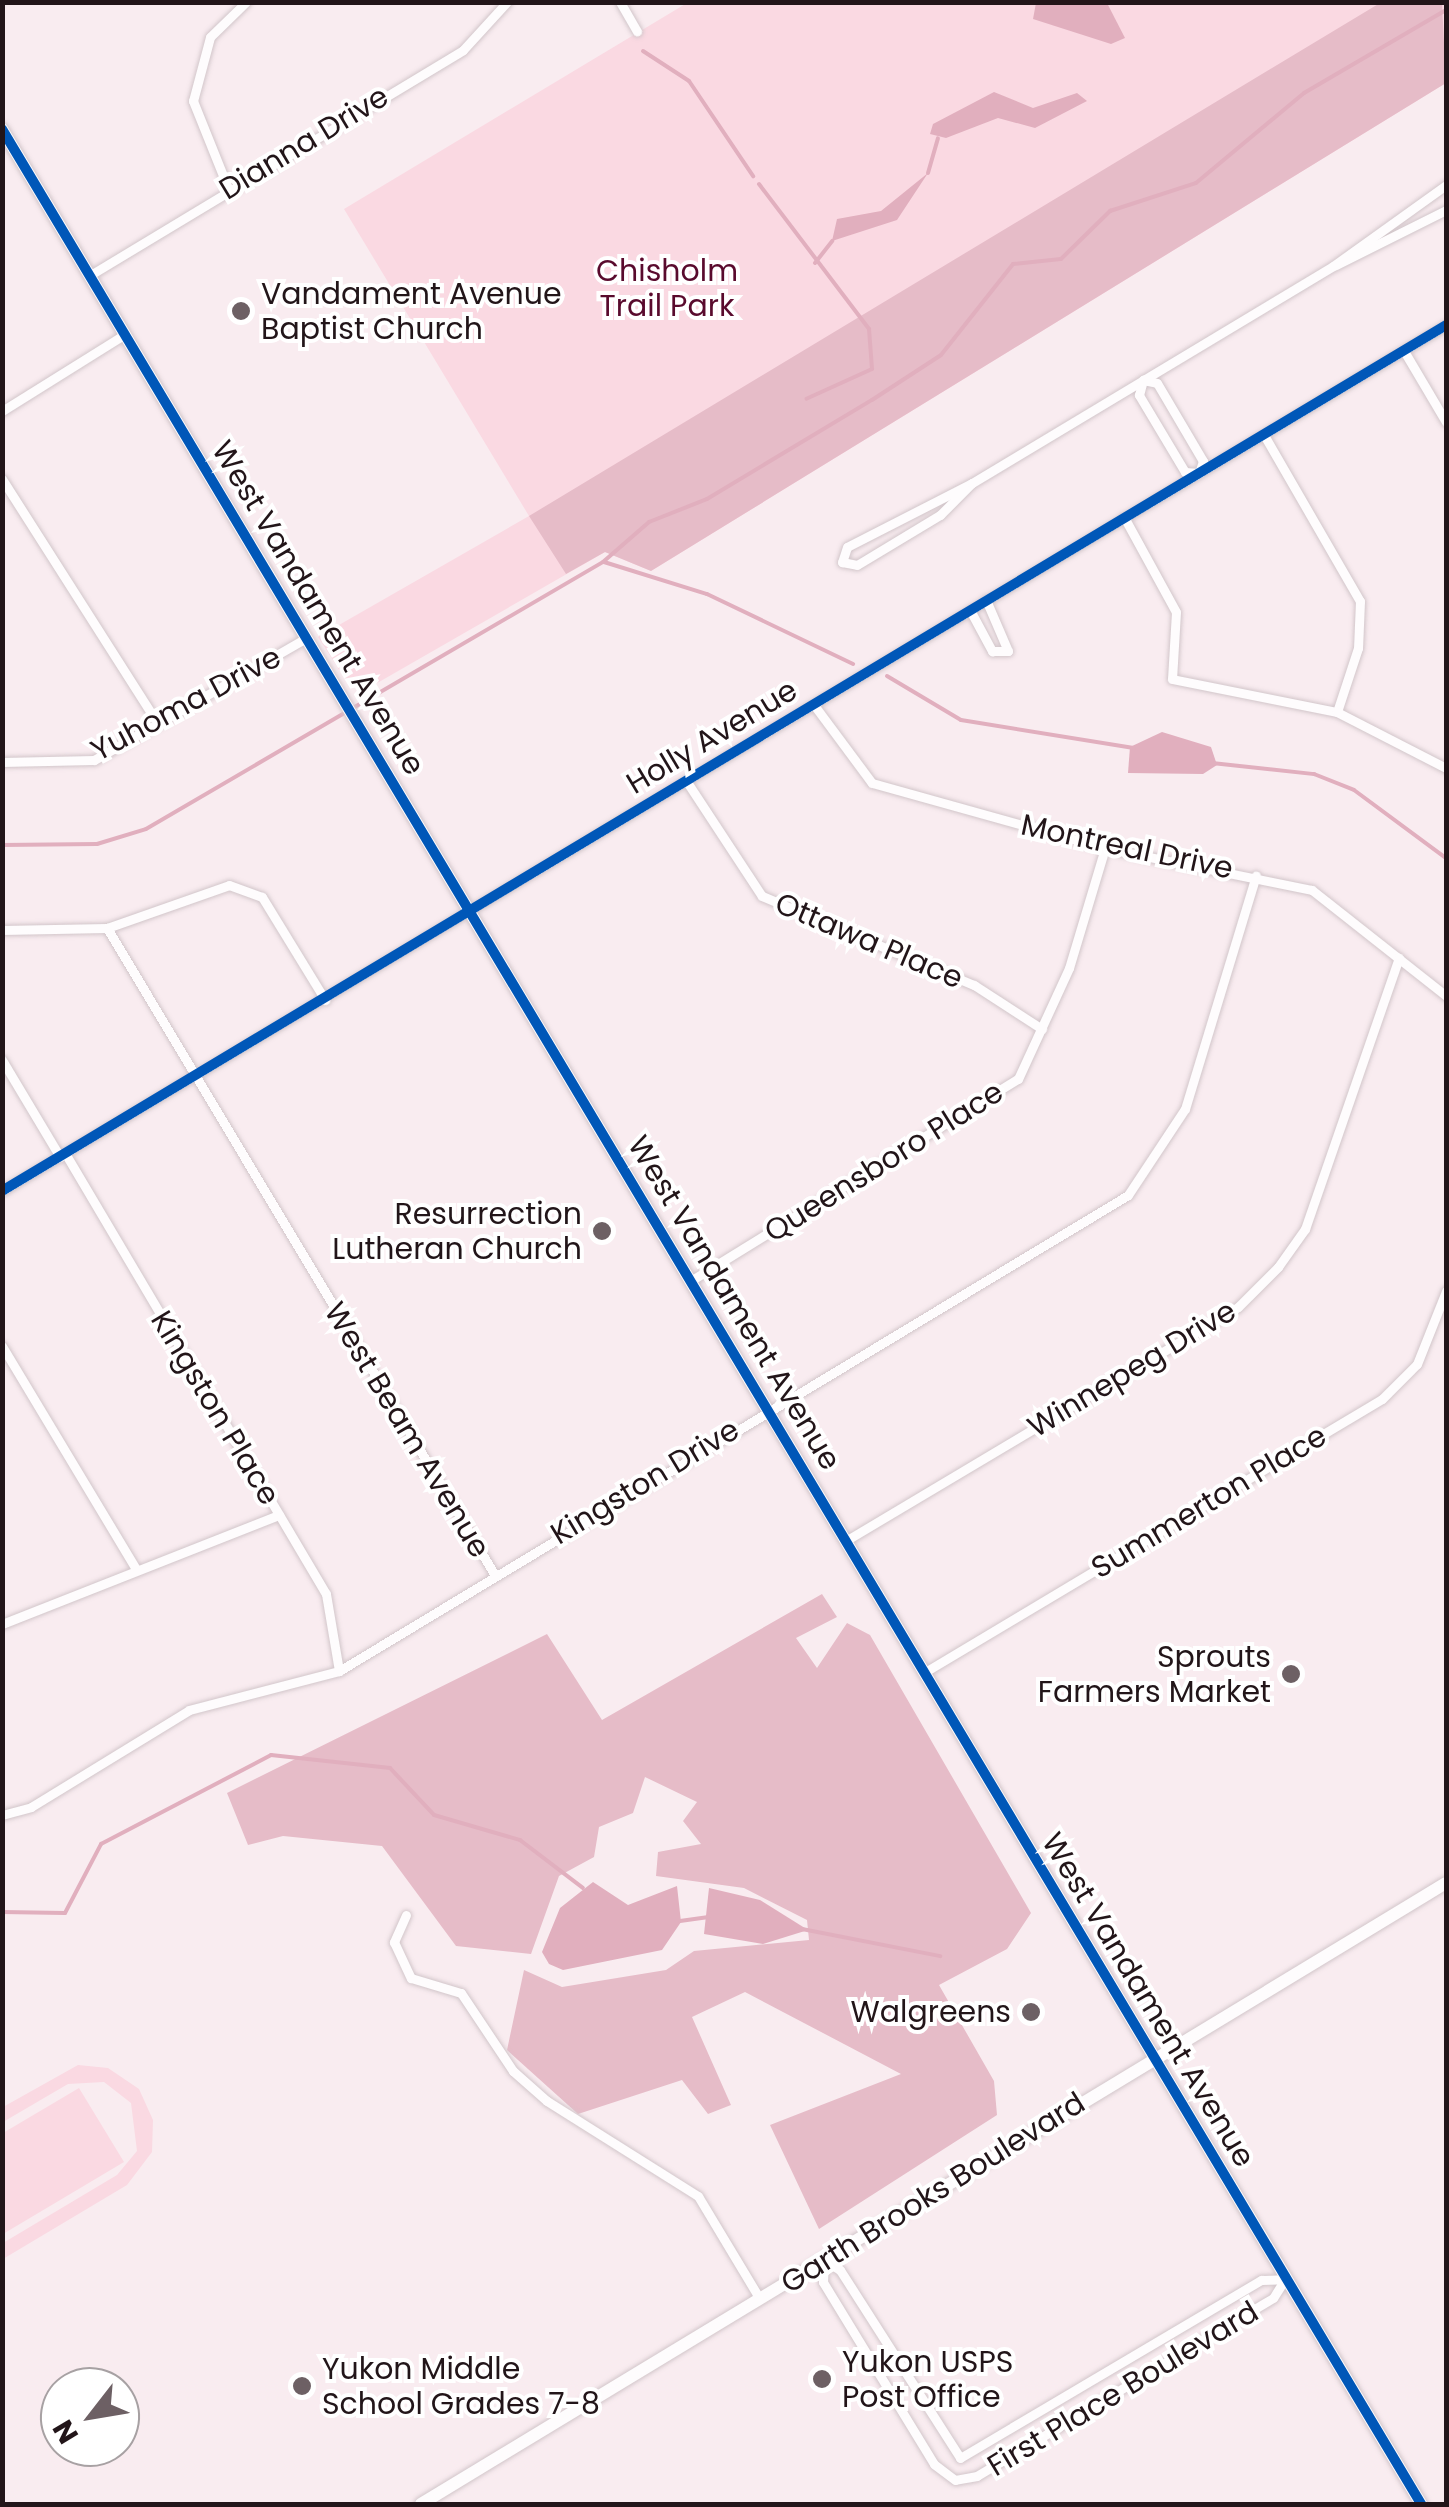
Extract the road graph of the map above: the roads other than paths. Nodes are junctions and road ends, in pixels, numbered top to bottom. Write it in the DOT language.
graph roads {
  1 [pos="246,2"];
  2 [pos="507,2"];
  3 [pos="620,2"];
  4 [pos="638,32"];
  5 [pos="2,129"];
  6 [pos="1446,185"];
  7 [pos="228,188"];
  8 [pos="1446,210"];
  9 [pos="1333,266"];
  10 [pos="92,274"];
  11 [pos="1446,325"];
  12 [pos="125,334"];
  13 [pos="1404,351"];
  14 [pos="1143,380"];
  15 [pos="2,411"];
  16 [pos="1446,422"];
  17 [pos="1264,434"];
  18 [pos="1200,474"];
  19 [pos="2,480"];
  20 [pos="972,484"];
  21 [pos="1124,517"];
  22 [pos="986,600"];
  23 [pos="970,610"];
  24 [pos="306,638"];
  25 [pos="814,705"];
  26 [pos="1337,712"];
  27 [pos="158,724"];
  28 [pos="2,762"];
  29 [pos="1446,768"];
  30 [pos="687,782"];
  31 [pos="1105,848"];
  32 [pos="1256,876"];
  33 [pos="472,911"];
  34 [pos="107,928"];
  35 [pos="2,930"];
  36 [pos="1399,958"];
  37 [pos="1446,996"];
  38 [pos="325,1000"];
  39 [pos="1042,1030"];
  40 [pos="2,1060"];
  41 [pos="196,1078"];
  42 [pos="62,1155"];
  43 [pos="2,1191"];
  44 [pos="692,1280"];
  45 [pos="1446,1291"];
  46 [pos="2,1346"];
  47 [pos="767,1410"];
  48 [pos="279,1515"];
  49 [pos="847,1540"];
  50 [pos="136,1569"];
  51 [pos="493,1572"];
  52 [pos="2,1624"];
  53 [pos="339,1671"];
  54 [pos="925,1672"];
  55 [pos="2,1815"];
  56 [pos="1446,1883"];
  57 [pos="406,1915"];
  58 [pos="1152,2059"];
  59 [pos="824,2260"];
  60 [pos="1285,2279"];
  61 [pos="760,2299"];
  62 [pos="863,2308"];
  63 [pos="845,2318"];
  64 [pos="1188,2324"];
  65 [pos="1199,2343"];
  66 [pos="1099,2378"];
  67 [pos="1110,2396"];
  68 [pos="925,2410"];
  69 [pos="907,2421"];
  70 [pos="420,2504"];
  71 [pos="1420,2504"];
  1 -- 7 [label="street"];
  2 -- 7 [label="street, Dianna Drive"];
  3 -- 4 [label="street"];
  5 -- 10 [label="street, West Vandament Avenue"];
  6 -- 9 [label="street"];
  7 -- 10 [label="street, Dianna Drive"];
  8 -- 9 [label="street"];
  9 -- 14 [label="street"];
  10 -- 12 [label="street, West Vandament Avenue"];
  11 -- 13 [label="street, Holly Avenue"];
  12 -- 15 [label="street"];
  12 -- 24 [label="street, West Vandament Avenue"];
  13 -- 16 [label="street"];
  13 -- 17 [label="street, Holly Avenue"];
  14 -- 18 [label="street"];
  14 -- 18 [label="street"];
  14 -- 20 [label="street"];
  17 -- 18 [label="street, Holly Avenue"];
  17 -- 26 [label="street"];
  18 -- 21 [label="street, Holly Avenue"];
  19 -- 27 [label="street"];
  20 -- 20 [label="street"];
  21 -- 22 [label="street, Holly Avenue"];
  21 -- 26 [label="street"];
  22 -- 23 [label="street, Holly Avenue"];
  22 -- 23 [label="street"];
  23 -- 25 [label="street, Holly Avenue"];
  24 -- 27 [label="street, Yuhoma Drive"];
  24 -- 33 [label="street, West Vandament Avenue"];
  25 -- 30 [label="street, Holly Avenue"];
  25 -- 31 [label="street, Montreal Drive"];
  26 -- 29 [label="street"];
  27 -- 28 [label="street, Yuhoma Drive"];
  30 -- 33 [label="street, Holly Avenue"];
  30 -- 39 [label="street, Ottawa Place"];
  31 -- 32 [label="street, Montreal Drive"];
  31 -- 39 [label="street, Queensboro Place"];
  32 -- 36 [label="street, Montreal Drive"];
  32 -- 47 [label="street, Kingston Drive"];
  33 -- 38 [label="street, Holly Avenue"];
  33 -- 44 [label="street, West Vandament Avenue"];
  34 -- 35 [label="street"];
  34 -- 38 [label="street"];
  34 -- 41 [label="street, West Beam Avenue"];
  36 -- 37 [label="street, Montreal Drive"];
  36 -- 49 [label="street, Winnepeg Drive"];
  38 -- 41 [label="street, Holly Avenue"];
  39 -- 44 [label="street, Queensboro Place"];
  40 -- 42 [label="street, Kingston Place"];
  41 -- 42 [label="street, Holly Avenue"];
  41 -- 51 [label="street, West Beam Avenue"];
  42 -- 43 [label="street, Holly Avenue"];
  42 -- 48 [label="street, Kingston Place"];
  44 -- 47 [label="street, West Vandament Avenue"];
  45 -- 54 [label="street, Summerton Place"];
  46 -- 50 [label="street"];
  47 -- 49 [label="street, West Vandament Avenue"];
  47 -- 51 [label="street, Kingston Drive"];
  48 -- 50 [label="street"];
  48 -- 53 [label="street, Kingston Place"];
  49 -- 54 [label="street, West Vandament Avenue"];
  50 -- 52 [label="street"];
  51 -- 53 [label="street, Kingston Drive"];
  53 -- 55 [label="street, Kingston Drive"];
  54 -- 58 [label="street, West Vandament Avenue"];
  56 -- 58 [label="street, Garth Brooks Boulevard"];
  57 -- 61 [label="street"];
  58 -- 59 [label="street, Garth Brooks Boulevard"];
  58 -- 60 [label="street, West Vandament Avenue"];
  59 -- 61 [label="street, Garth Brooks Boulevard"];
  59 -- 62 [label="street, First Place Boulevard"];
  59 -- 63 [label="street, First Place Boulevard"];
  60 -- 64 [label="street, First Place Boulevard"];
  60 -- 65 [label="street, First Place Boulevard"];
  60 -- 71 [label="street, West Vandament Avenue"];
  61 -- 70 [label="street, Garth Brooks Boulevard"];
  62 -- 63 [label="street"];
  62 -- 68 [label="street, First Place Boulevard"];
  63 -- 69 [label="street, First Place Boulevard"];
  64 -- 65 [label="street"];
  64 -- 66 [label="street, First Place Boulevard"];
  65 -- 67 [label="street, First Place Boulevard"];
  66 -- 67 [label="street"];
  66 -- 68 [label="street, First Place Boulevard"];
  67 -- 69 [label="street, First Place Boulevard"];
  68 -- 69 [label="street"];
}
